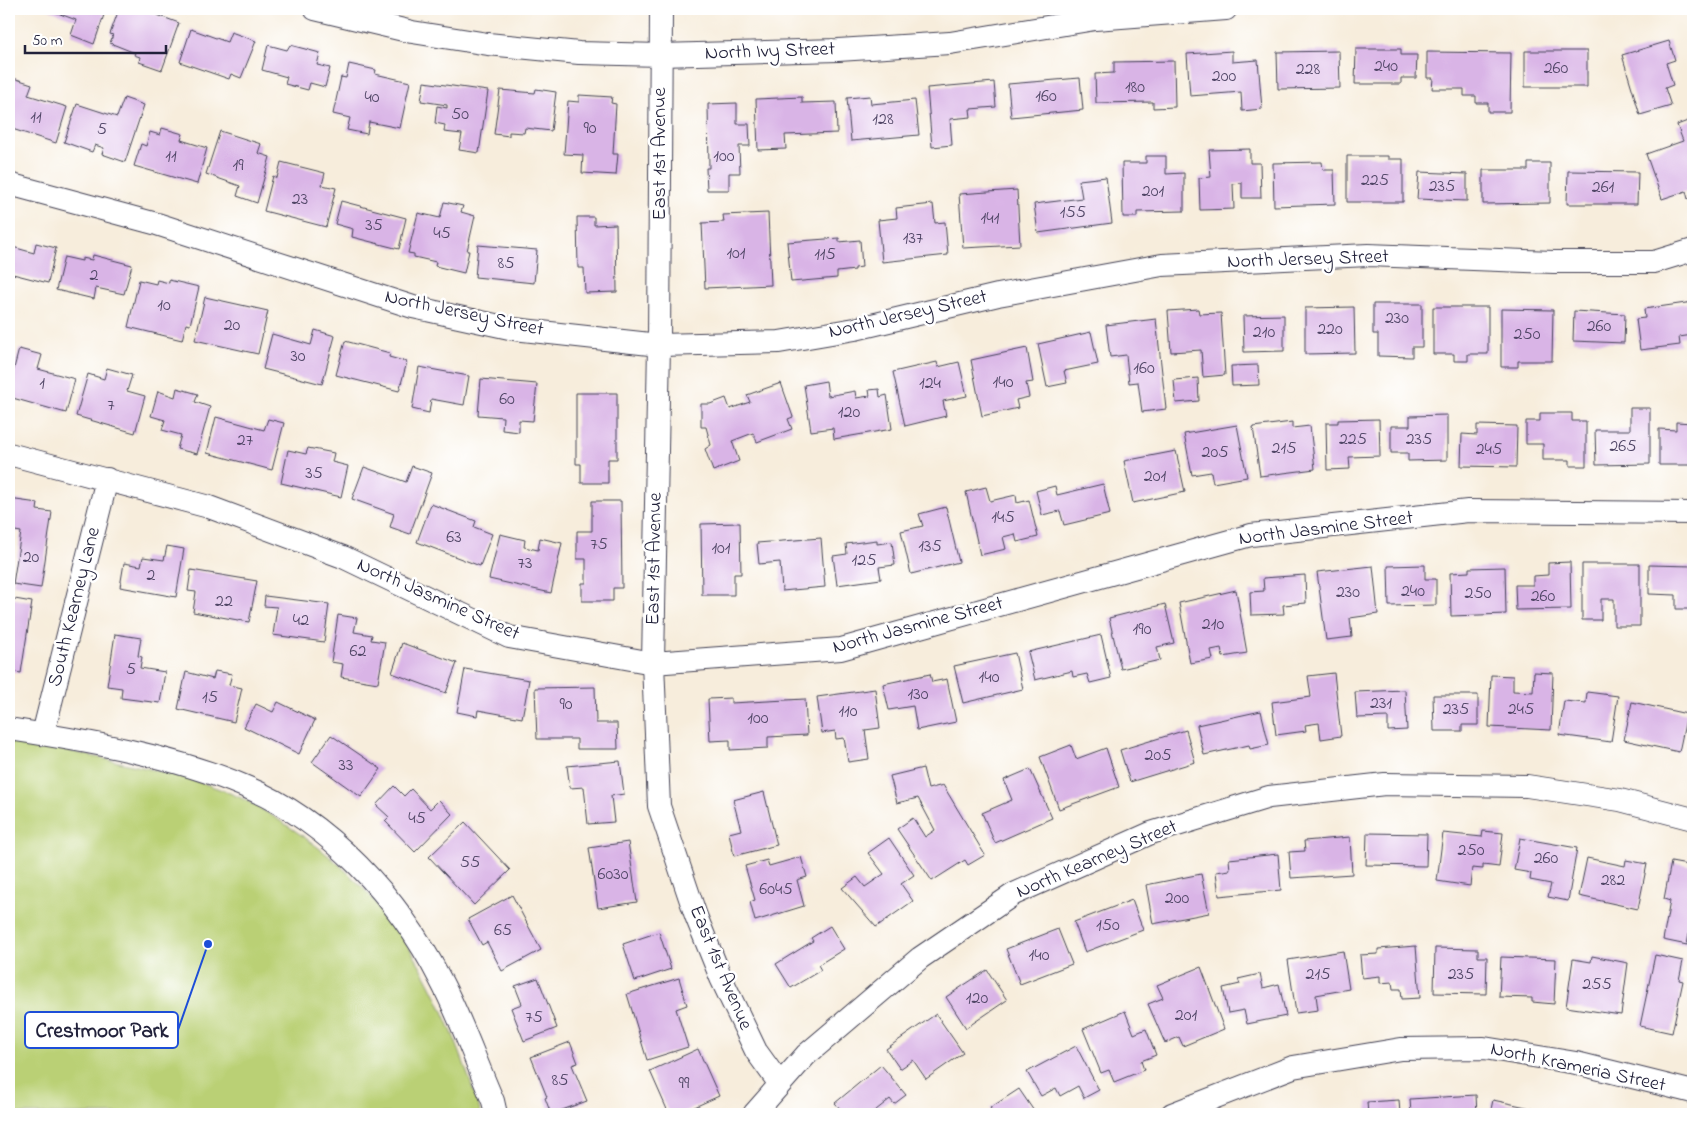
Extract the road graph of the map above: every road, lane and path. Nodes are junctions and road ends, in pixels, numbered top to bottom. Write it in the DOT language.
graph roads {
  1 [pos="315,9"];
  2 [pos="661,9"];
  3 [pos="1226,9"];
  4 [pos="661,55"];
  5 [pos="9,184"];
  6 [pos="1693,250"];
  7 [pos="659,345"];
  8 [pos="9,454"];
  9 [pos="107,479"];
  10 [pos="1693,512"];
  11 [pos="653,663"];
  12 [pos="9,729"];
  13 [pos="44,734"];
  14 [pos="1693,819"];
  15 [pos="779,1083"];
  16 [pos="1693,1092"];
  17 [pos="496,1114"];
  18 [pos="754,1114"];
  19 [pos="1172,1114"];
  1 -- 4 [label="street, North Ivy Street"];
  2 -- 4 [label="street, East 1st Avenue"];
  3 -- 4 [label="street, North Ivy Street"];
  4 -- 7 [label="street, East 1st Avenue"];
  5 -- 7 [label="street, North Jersey Street"];
  6 -- 7 [label="street, North Jersey Street"];
  7 -- 11 [label="street, East 1st Avenue"];
  8 -- 9 [label="street, North Jasmine Street"];
  9 -- 11 [label="street, North Jasmine Street"];
  9 -- 13 [label="street, South Kearney Lane"];
  10 -- 11 [label="street, North Jasmine Street"];
  11 -- 15 [label="street, East 1st Avenue"];
  12 -- 13 [label="street"];
  13 -- 17 [label="street"];
  14 -- 15 [label="street, North Kearney Street"];
  15 -- 18 [label="street, North Kearney Street"];
  16 -- 19 [label="street, North Krameria Street"];
}
